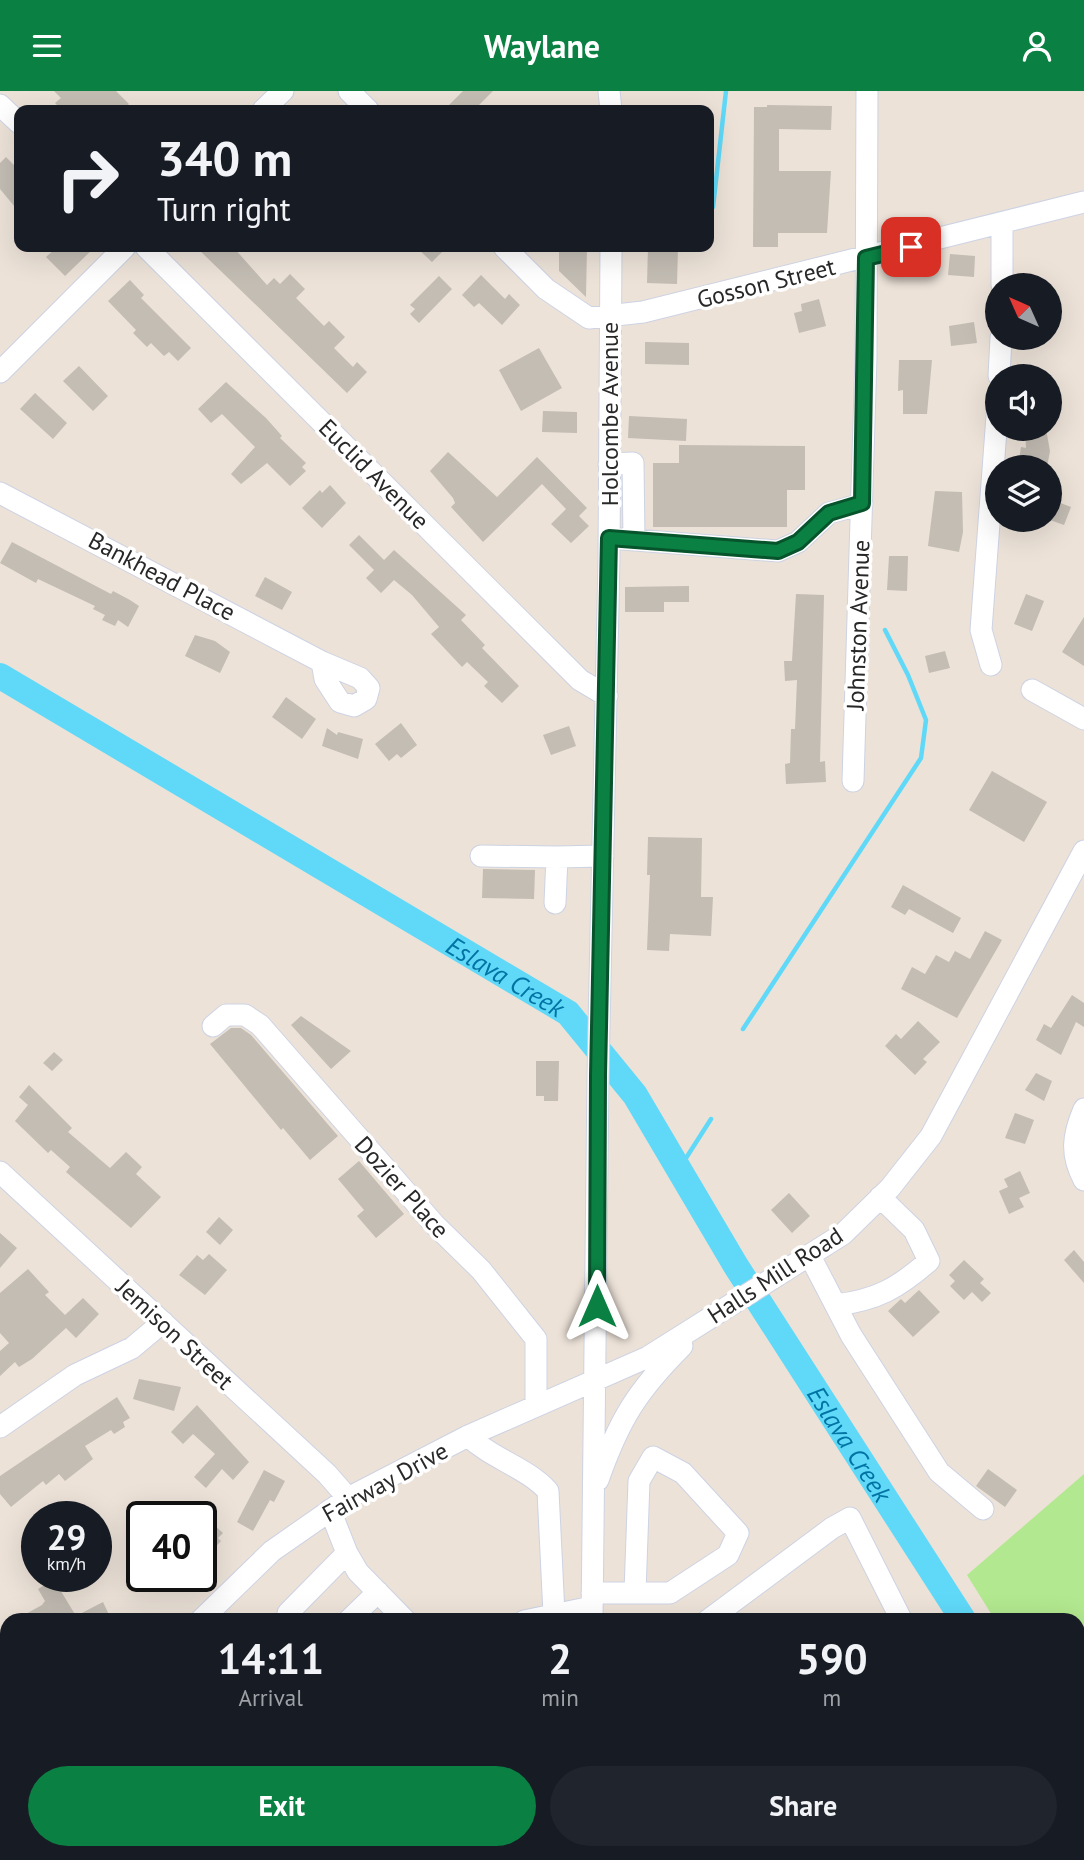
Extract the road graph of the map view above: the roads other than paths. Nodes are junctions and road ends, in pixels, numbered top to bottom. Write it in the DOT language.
graph roads {
  1 [pos="283,91"];
  2 [pos="349,91"];
  3 [pos="867,91"];
  4 [pos="0,105"];
  5 [pos="268,105"];
  6 [pos="363,105"];
  7 [pos="14,118"];
  8 [pos="1084,202"];
  9 [pos="1002,223"];
  10 [pos="120,252"];
  11 [pos="151,252"];
  12 [pos="509,252"];
  13 [pos="611,252"];
  14 [pos="866,258"];
  15 [pos="1002,273"];
  16 [pos="609,316"];
  17 [pos="0,372"];
  18 [pos="995,441"];
  19 [pos="609,464"];
  20 [pos="0,493"];
  21 [pos="862,503"];
  22 [pos="609,538"];
  23 [pos="634,539"];
  24 [pos="323,662"];
  25 [pos="991,665"];
  26 [pos="1032,690"];
  27 [pos="607,696"];
  28 [pos="1084,719"];
  29 [pos="853,781"];
  30 [pos="1084,851"];
  31 [pos="481,856"];
  32 [pos="603,856"];
  33 [pos="557,857"];
  34 [pos="555,903"];
  35 [pos="213,1027"];
  36 [pos="1084,1109"];
  37 [pos="0,1172"];
  38 [pos="1084,1180"];
  39 [pos="880,1197"];
  40 [pos="802,1261"];
  41 [pos="836,1305"];
  42 [pos="711,1317"];
  43 [pos="163,1322"];
  44 [pos="593,1379"];
  45 [pos="536,1406"];
  46 [pos="0,1427"];
  47 [pos="468,1436"];
  48 [pos="593,1495"];
  49 [pos="348,1498"];
  50 [pos="983,1509"];
  51 [pos="330,1510"];
  52 [pos="347,1553"];
  53 [pos="378,1592"];
  54 [pos="635,1593"];
  55 [pos="592,1607"];
  56 [pos="208,1613"];
  57 [pos="288,1613"];
  58 [pos="356,1613"];
  59 [pos="398,1613"];
  60 [pos="542,1613"];
  61 [pos="565,1613"];
  62 [pos="718,1613"];
  63 [pos="898,1613"];
  1 -- 5 [label="street"];
  2 -- 6 [label="street"];
  3 -- 14 [label="street, Johnston Avenue"];
  4 -- 7 [label="street"];
  8 -- 9 [label="street, Gosson Street"];
  9 -- 14 [label="street, Gosson Street"];
  9 -- 15 [label="street"];
  10 -- 17 [label="street"];
  11 -- 27 [label="street, Euclid Avenue"];
  12 -- 16 [label="street, Gosson Street"];
  13 -- 16 [label="street, Holcombe Avenue"];
  14 -- 16 [label="street, Gosson Street"];
  14 -- 21 [label="street, Johnston Avenue"];
  16 -- 19 [label="street, Holcombe Avenue"];
  18 -- 25 [label="street"];
  19 -- 22 [label="street, Holcombe Avenue"];
  19 -- 23 [label="street"];
  20 -- 24 [label="street, Bankhead Place"];
  21 -- 23 [label="street"];
  21 -- 29 [label="street, Johnston Avenue"];
  22 -- 23 [label="street"];
  22 -- 27 [label="street, Holcombe Avenue"];
  26 -- 28 [label="street"];
  27 -- 32 [label="street, Holcombe Avenue"];
  30 -- 39 [label="street, Halls Mill Road"];
  31 -- 33 [label="street"];
  32 -- 33 [label="street"];
  32 -- 44 [label="street, Holcombe Avenue"];
  33 -- 34 [label="street"];
  35 -- 45 [label="street, Dozier Place"];
  36 -- 38 [label="street"];
  37 -- 43 [label="street, Jemison Street"];
  39 -- 40 [label="street, Halls Mill Road"];
  39 -- 41 [label="street"];
  40 -- 41 [label="street"];
  40 -- 42 [label="street, Halls Mill Road"];
  41 -- 50 [label="street"];
  42 -- 44 [label="street, Halls Mill Road"];
  42 -- 48 [label="street"];
  43 -- 46 [label="street"];
  43 -- 49 [label="street, Jemison Street"];
  44 -- 45 [label="street, Fairway Drive"];
  44 -- 48 [label="street"];
  45 -- 47 [label="street, Fairway Drive"];
  47 -- 49 [label="street, Fairway Drive"];
  47 -- 60 [label="street"];
  48 -- 55 [label="street"];
  49 -- 51 [label="street, Fairway Drive"];
  51 -- 52 [label="street"];
  51 -- 56 [label="street, Fairway Drive"];
  52 -- 53 [label="street"];
  52 -- 57 [label="street"];
  53 -- 58 [label="street"];
  53 -- 59 [label="street"];
  54 -- 54 [label="street"];
  54 -- 55 [label="street"];
  55 -- 61 [label="street"];
  62 -- 63 [label="street"];
}
